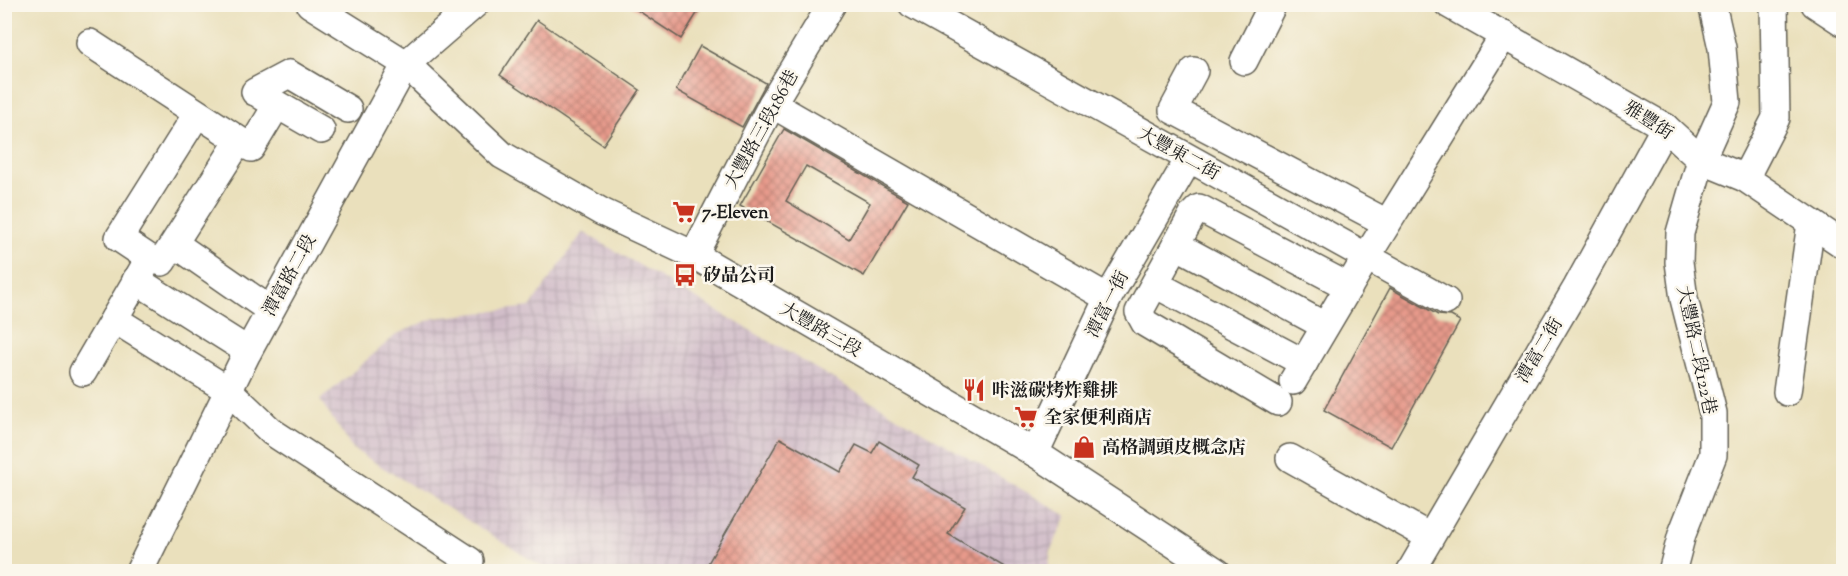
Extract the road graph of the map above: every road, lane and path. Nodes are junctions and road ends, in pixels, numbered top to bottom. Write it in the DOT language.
graph roads {
  1 [pos="310,4"];
  2 [pos="475,4"];
  3 [pos="832,4"];
  4 [pos="912,4"];
  5 [pos="1273,4"];
  6 [pos="1448,4"];
  7 [pos="1712,4"];
  8 [pos="1774,4"];
  9 [pos="1815,4"];
  10 [pos="1844,22"];
  11 [pos="1504,35"];
  12 [pos="90,43"];
  13 [pos="1244,61"];
  14 [pos="406,64"];
  15 [pos="1194,71"];
  16 [pos="772,104"];
  17 [pos="278,105"];
  18 [pos="348,109"];
  19 [pos="197,114"];
  20 [pos="1665,127"];
  21 [pos="321,130"];
  22 [pos="239,141"];
  23 [pos="1189,159"];
  24 [pos="1701,160"];
  25 [pos="1745,178"];
  26 [pos="1387,223"];
  27 [pos="1811,223"];
  28 [pos="175,244"];
  29 [pos="1176,245"];
  30 [pos="1844,245"];
  31 [pos="694,255"];
  32 [pos="1367,256"];
  33 [pos="143,269"];
  34 [pos="1155,284"];
  35 [pos="1348,286"];
  36 [pos="1108,298"];
  37 [pos="1446,301"];
  38 [pos="270,310"];
  39 [pos="114,319"];
  40 [pos="1325,326"];
  41 [pos="248,351"];
  42 [pos="83,372"];
  43 [pos="1292,382"];
  44 [pos="228,390"];
  45 [pos="1787,392"];
  46 [pos="1035,453"];
  47 [pos="1290,458"];
  48 [pos="1430,537"];
  49 [pos="471,561"];
  50 [pos="139,572"];
  51 [pos="1217,572"];
  52 [pos="1410,572"];
  53 [pos="1672,572"];
  1 -- 14 [label="street, 大豐路三段"];
  2 -- 14 [label="street, 潭富路二段"];
  3 -- 16 [label="street, 大豐路三段186巷"];
  4 -- 23 [label="street, 大豐東二街"];
  5 -- 13 [label="street"];
  6 -- 11 [label="street, 雅豐街"];
  7 -- 24 [label="street, 大豐路二段122巷"];
  8 -- 25 [label="street"];
  9 -- 10 [label="street"];
  11 -- 20 [label="street, 雅豐街"];
  11 -- 26 [label="street"];
  12 -- 19 [label="street"];
  14 -- 31 [label="street, 大豐路三段"];
  14 -- 38 [label="street, 潭富路二段"];
  15 -- 26 [label="street"];
  16 -- 31 [label="street, 大豐路三段186巷"];
  16 -- 36 [label="street"];
  17 -- 18 [label="street"];
  17 -- 21 [label="street"];
  17 -- 22 [label="street"];
  19 -- 22 [label="street"];
  19 -- 33 [label="street"];
  20 -- 24 [label="street, 雅豐街"];
  20 -- 48 [label="street, 潭富二街"];
  22 -- 28 [label="street"];
  23 -- 32 [label="street, 大豐東二街"];
  23 -- 36 [label="street, 潭富一街"];
  24 -- 25 [label="street, 雅豐街"];
  24 -- 53 [label="street, 大豐路二段122巷"];
  25 -- 27 [label="street, 雅豐街"];
  26 -- 32 [label="street"];
  27 -- 30 [label="street, 雅豐街"];
  27 -- 45 [label="street"];
  28 -- 33 [label="street"];
  28 -- 38 [label="street"];
  29 -- 34 [label="street"];
  29 -- 35 [label="street"];
  29 -- 40 [label="street"];
  31 -- 46 [label="street, 大豐路三段"];
  32 -- 35 [label="street"];
  32 -- 37 [label="street, 大豐東二街"];
  33 -- 39 [label="street"];
  33 -- 41 [label="street"];
  34 -- 43 [label="street"];
  34 -- 43 [label="street"];
  35 -- 40 [label="street"];
  36 -- 46 [label="street, 潭富一街"];
  38 -- 41 [label="street, 潭富路二段"];
  39 -- 42 [label="street"];
  39 -- 44 [label="street"];
  40 -- 43 [label="street"];
  41 -- 44 [label="street, 潭富路二段"];
  44 -- 49 [label="street"];
  44 -- 50 [label="street, 潭富路二段"];
  46 -- 51 [label="street, 大豐路三段"];
  47 -- 48 [label="street"];
  48 -- 52 [label="street, 潭富二街"];
}
